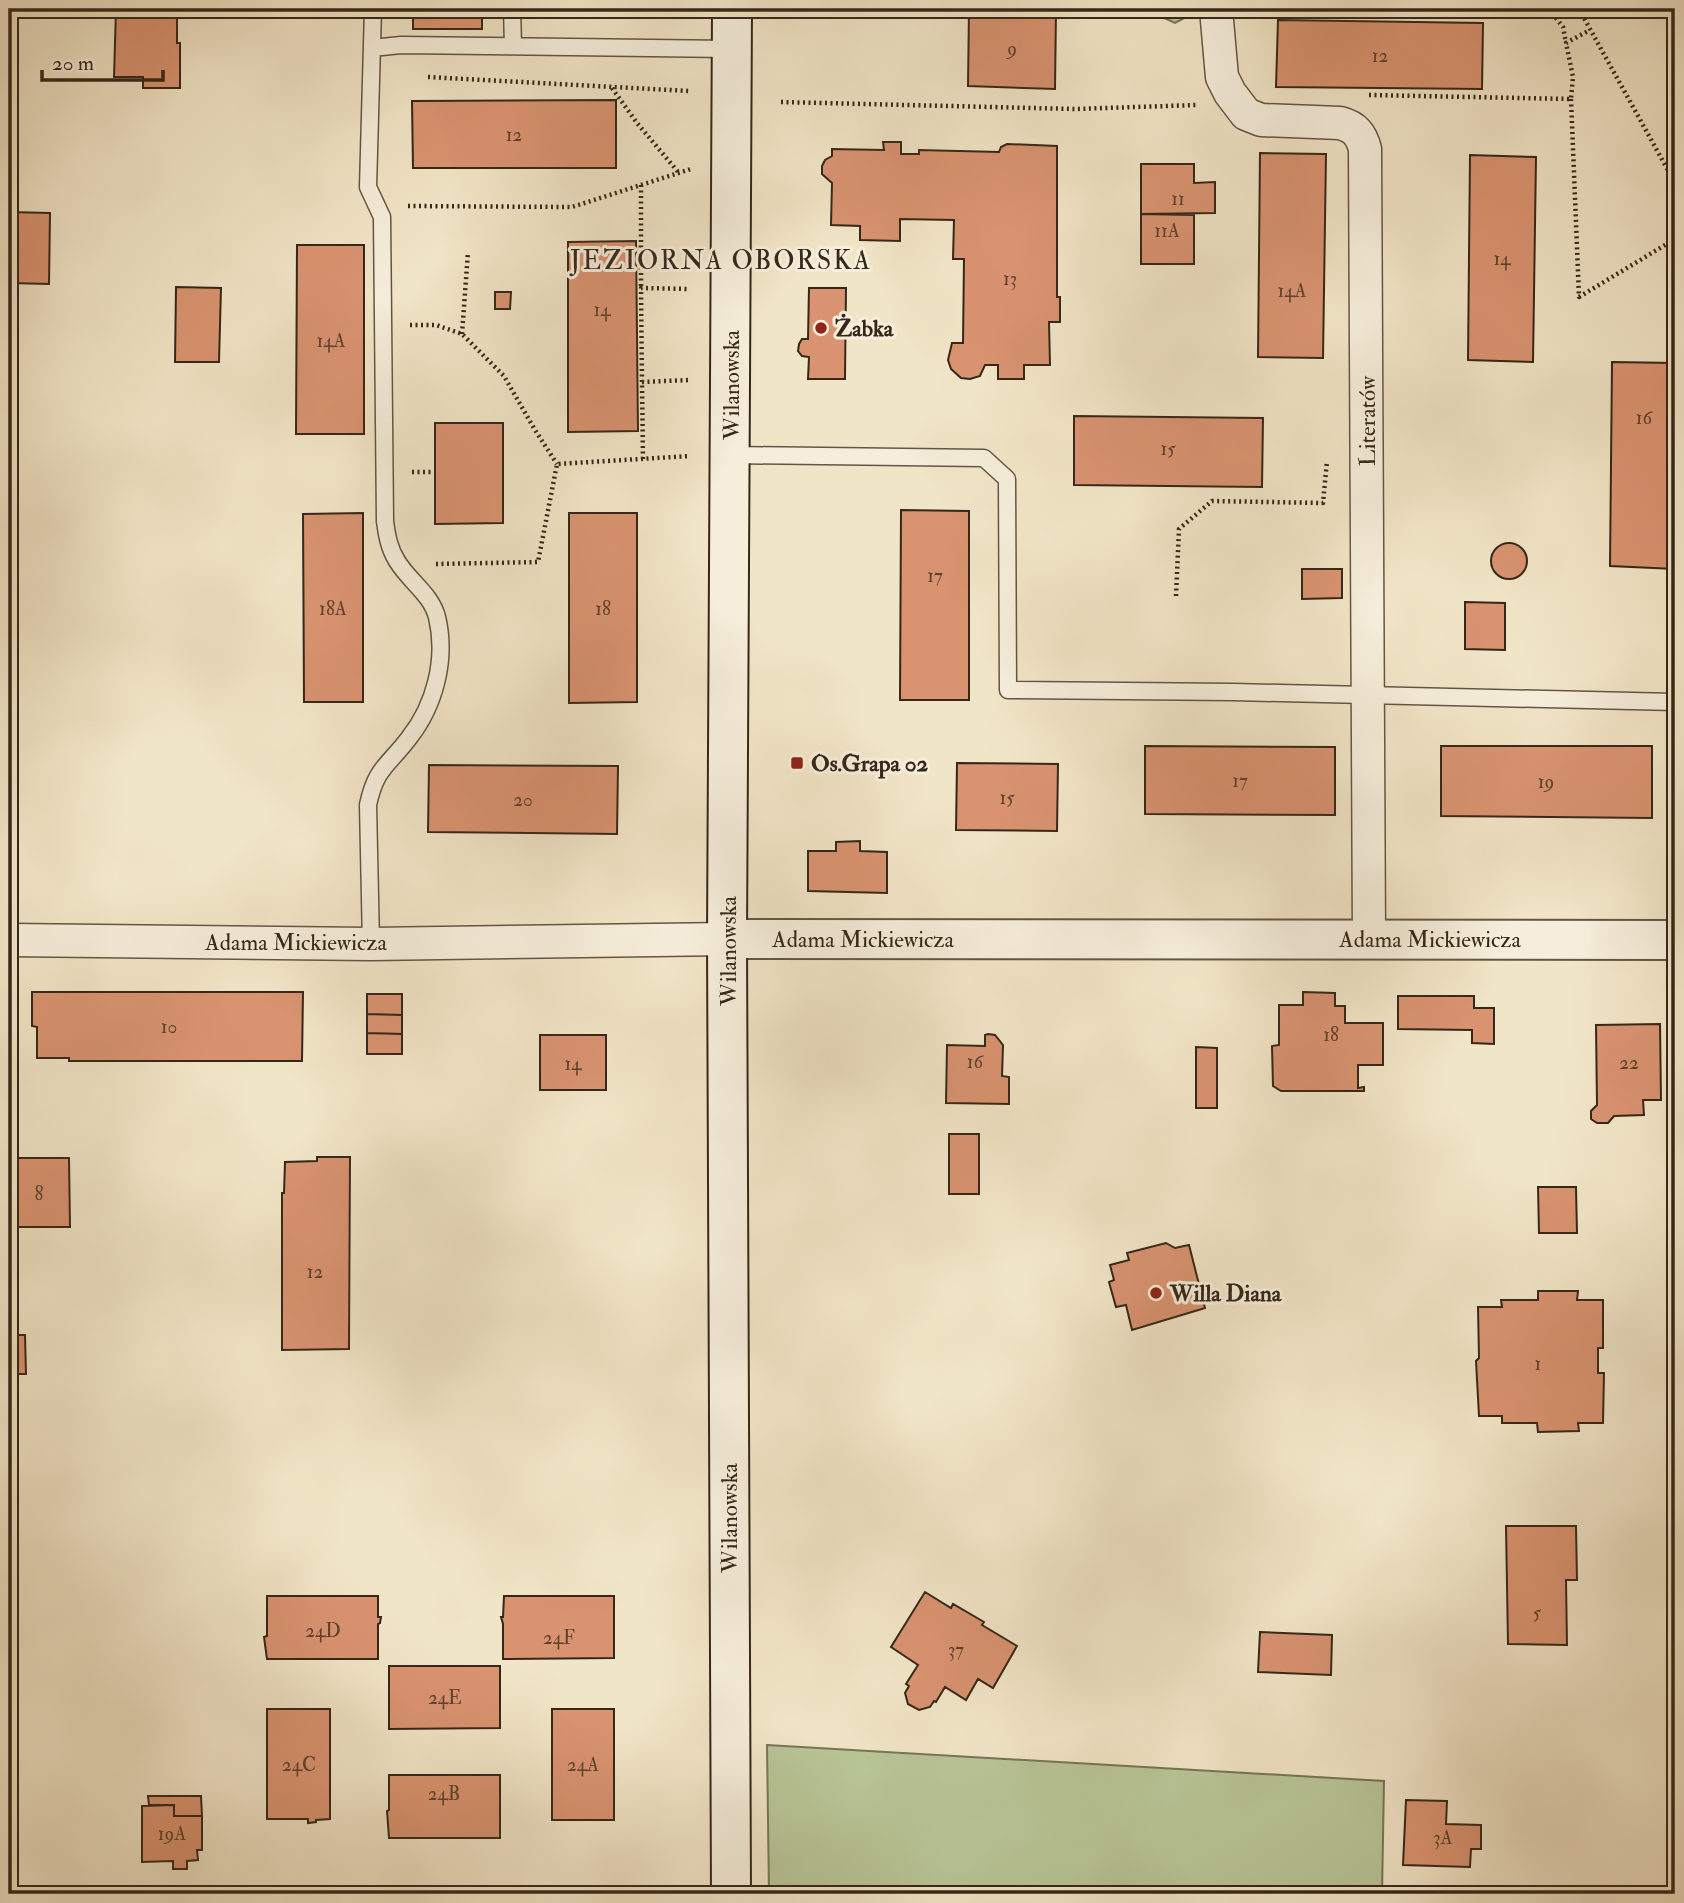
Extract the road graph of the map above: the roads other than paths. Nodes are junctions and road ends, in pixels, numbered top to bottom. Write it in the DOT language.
graph roads {
  1 [pos="373,9"];
  2 [pos="512,9"];
  3 [pos="732,9"];
  4 [pos="1216,9"];
  5 [pos="513,46"];
  6 [pos="372,48"];
  7 [pos="731,49"];
  8 [pos="714,455"];
  9 [pos="1369,695"];
  10 [pos="1675,702"];
  11 [pos="727,939"];
  12 [pos="1369,939"];
  13 [pos="9,940"];
  14 [pos="1675,940"];
  15 [pos="371,944"];
  16 [pos="731,1894"];
  1 -- 6 [label="lane"];
  2 -- 5 [label="lane"];
  3 -- 7 [label="main road, Wilanowska"];
  4 -- 9 [label="street, Literatów"];
  5 -- 6 [label="lane"];
  5 -- 7 [label="lane"];
  6 -- 15 [label="lane"];
  7 -- 8 [label="main road, Wilanowska"];
  8 -- 9 [label="lane"];
  8 -- 11 [label="main road, Wilanowska"];
  9 -- 10 [label="lane"];
  9 -- 12 [label="street, Literatów"];
  11 -- 12 [label="main road, Adama Mickiewicza"];
  11 -- 15 [label="street, Adama Mickiewicza"];
  11 -- 16 [label="main road, Wilanowska"];
  12 -- 14 [label="main road, Adama Mickiewicza"];
  13 -- 15 [label="street, Adama Mickiewicza"];
}
